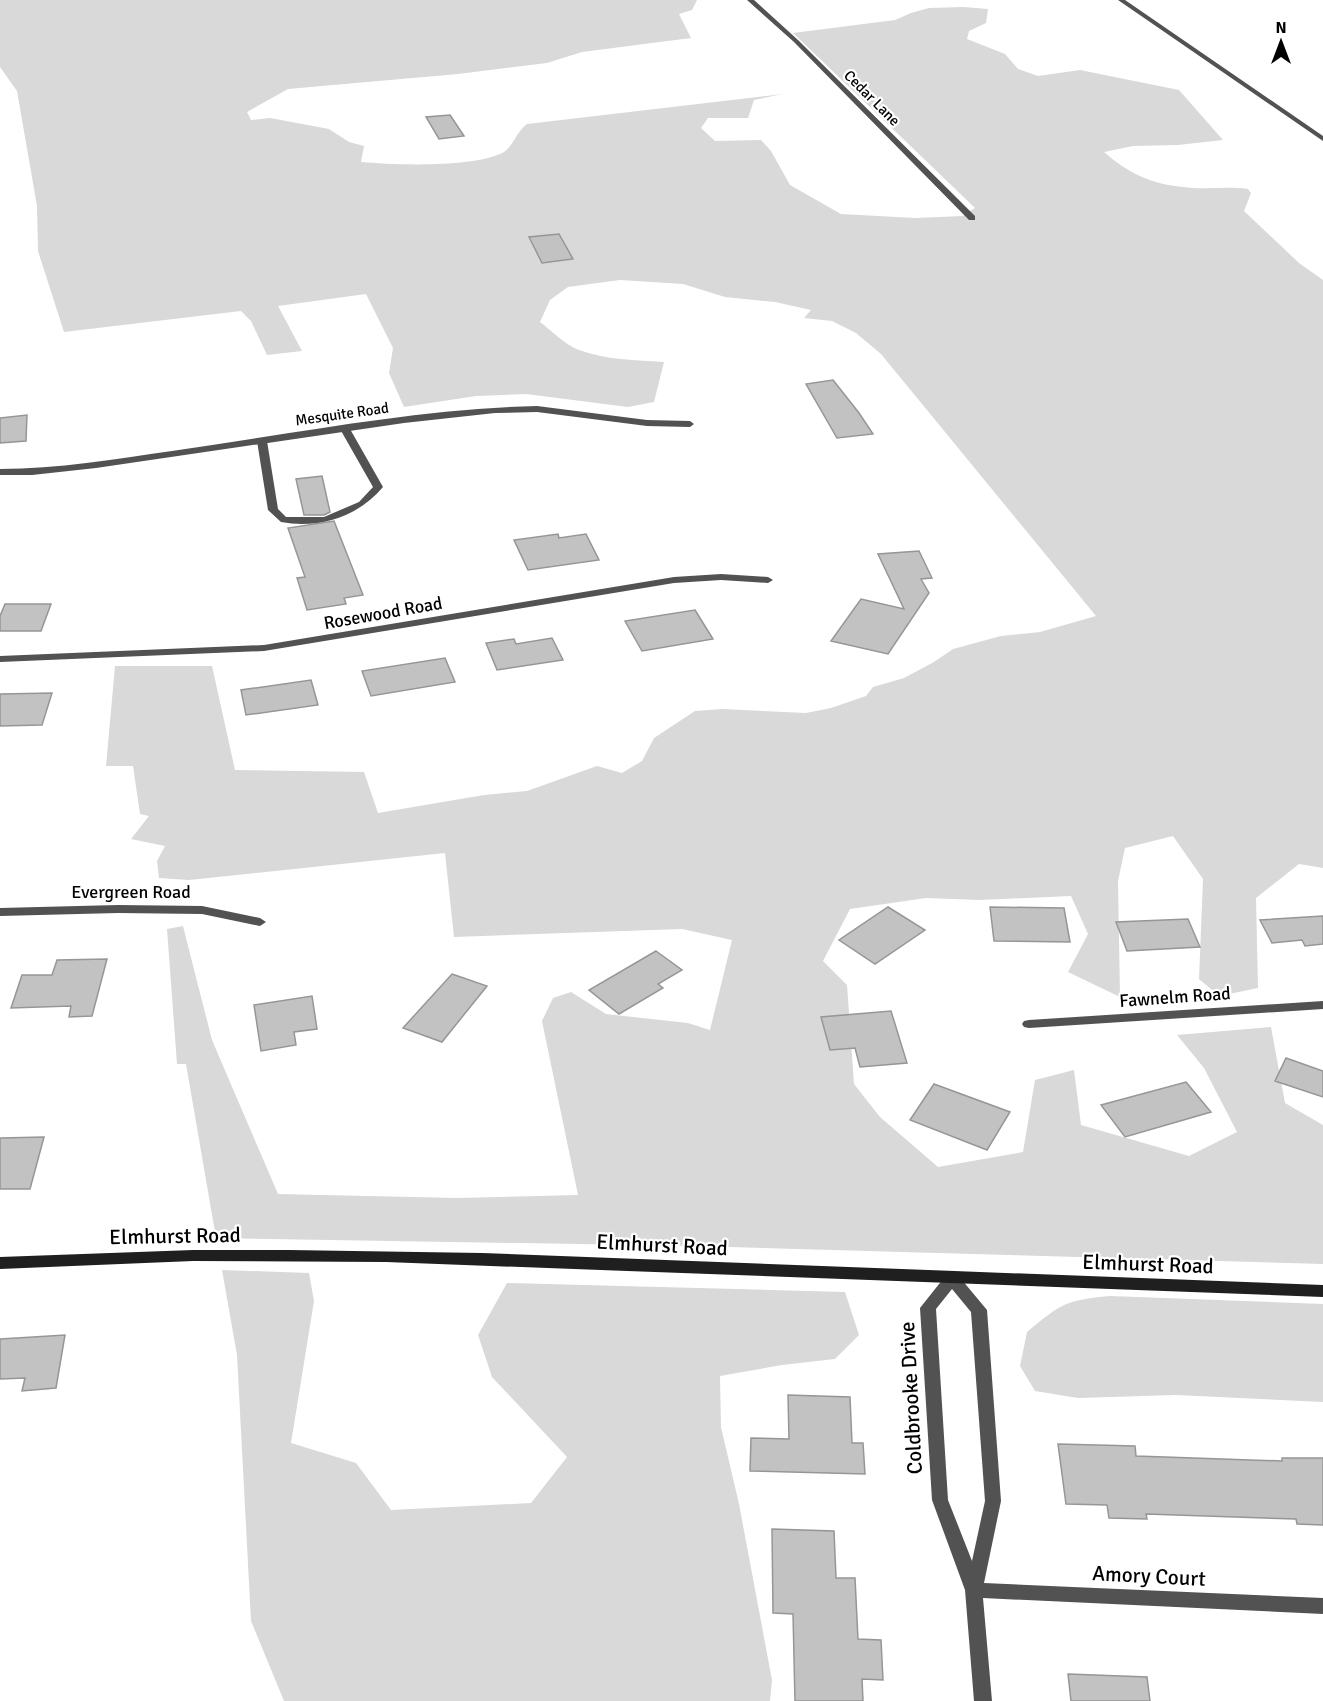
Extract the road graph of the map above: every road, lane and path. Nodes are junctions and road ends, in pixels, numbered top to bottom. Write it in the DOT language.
graph roads {
  1 [pos="750,0"];
  2 [pos="1120,0"];
  3 [pos="1323,139"];
  4 [pos="972,218"];
  5 [pos="690,424"];
  6 [pos="345,429"];
  7 [pos="262,441"];
  8 [pos="0,472"];
  9 [pos="768,580"];
  10 [pos="0,659"];
  11 [pos="0,912"];
  12 [pos="260,922"];
  13 [pos="1323,1005"];
  14 [pos="1029,1024"];
  15 [pos="0,1263"];
  16 [pos="952,1278"];
  17 [pos="1323,1291"];
  18 [pos="974,1590"];
  19 [pos="1323,1606"];
  20 [pos="983,1701"];
  1 -- 4 [label="street, Cedar Lane"];
  2 -- 3 [label="street"];
  5 -- 6 [label="street, Mesquite Road"];
  6 -- 7 [label="street, Mesquite Road"];
  6 -- 7 [label="street"];
  7 -- 8 [label="street, Mesquite Road"];
  9 -- 10 [label="street, Rosewood Road"];
  11 -- 12 [label="street, Evergreen Road"];
  13 -- 14 [label="street, Fawnelm Road"];
  15 -- 16 [label="street, Elmhurst Road"];
  16 -- 17 [label="street, Elmhurst Road"];
  16 -- 18 [label="street, Coldbrooke Drive"];
  16 -- 18 [label="street, Coldbrooke Drive"];
  18 -- 19 [label="street, Amory Court"];
  18 -- 20 [label="street, Coldbrooke Drive"];
}
